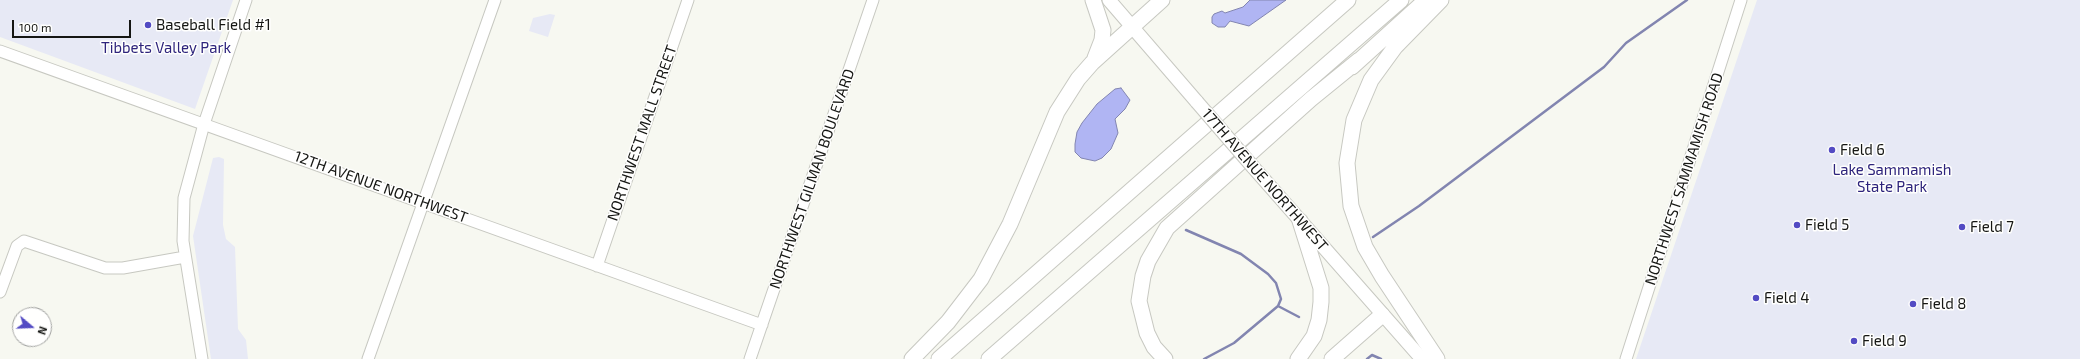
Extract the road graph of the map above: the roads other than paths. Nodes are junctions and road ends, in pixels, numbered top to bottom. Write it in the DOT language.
graph roads {
  1 [pos="246,0"];
  2 [pos="495,0"];
  3 [pos="688,0"];
  4 [pos="873,0"];
  5 [pos="1093,0"];
  6 [pos="1109,0"];
  7 [pos="1162,0"];
  8 [pos="1348,0"];
  9 [pos="1401,0"];
  10 [pos="1426,0"];
  11 [pos="1442,0"];
  12 [pos="1742,0"];
  13 [pos="1132,26"];
  14 [pos="0,51"];
  15 [pos="1092,63"];
  16 [pos="204,124"];
  17 [pos="424,203"];
  18 [pos="1300,221"];
  19 [pos="185,257"];
  20 [pos="597,266"];
  21 [pos="0,292"];
  22 [pos="1382,315"];
  23 [pos="762,325"];
  24 [pos="202,359"];
  25 [pos="368,359"];
  26 [pos="750,359"];
  27 [pos="912,359"];
  28 [pos="939,359"];
  29 [pos="989,359"];
  30 [pos="1165,359"];
  31 [pos="1298,359"];
  32 [pos="1332,359"];
  33 [pos="1422,359"];
  34 [pos="1437,359"];
  35 [pos="1626,359"];
  1 -- 16 [label="street"];
  2 -- 17 [label="street"];
  3 -- 20 [label="street, NORTHWEST MALL STREET"];
  4 -- 23 [label="street, NORTHWEST GILMAN BOULEVARD"];
  5 -- 15 [label="highway"];
  6 -- 13 [label="main road, 17TH AVENUE NORTHWEST"];
  7 -- 13 [label="highway"];
  8 -- 28 [label="highway"];
  9 -- 29 [label="highway"];
  10 -- 30 [label="highway"];
  11 -- 34 [label="highway"];
  12 -- 35 [label="street, NORTHWEST SAMMAMISH ROAD"];
  13 -- 15 [label="highway"];
  13 -- 18 [label="main road, 17TH AVENUE NORTHWEST, bridge"];
  14 -- 16 [label="street, 12TH AVENUE NORTHWEST"];
  15 -- 27 [label="highway"];
  16 -- 17 [label="street, 12TH AVENUE NORTHWEST"];
  16 -- 19 [label="street"];
  17 -- 20 [label="street, 12TH AVENUE NORTHWEST"];
  17 -- 25 [label="street"];
  18 -- 22 [label="main road, 17TH AVENUE NORTHWEST"];
  18 -- 31 [label="highway"];
  19 -- 21 [label="street"];
  19 -- 24 [label="street"];
  20 -- 23 [label="street, 12TH AVENUE NORTHWEST"];
  22 -- 32 [label="highway"];
  22 -- 33 [label="main road, 17TH AVENUE NORTHWEST"];
  23 -- 26 [label="street, NORTHWEST GILMAN BOULEVARD"];
}
